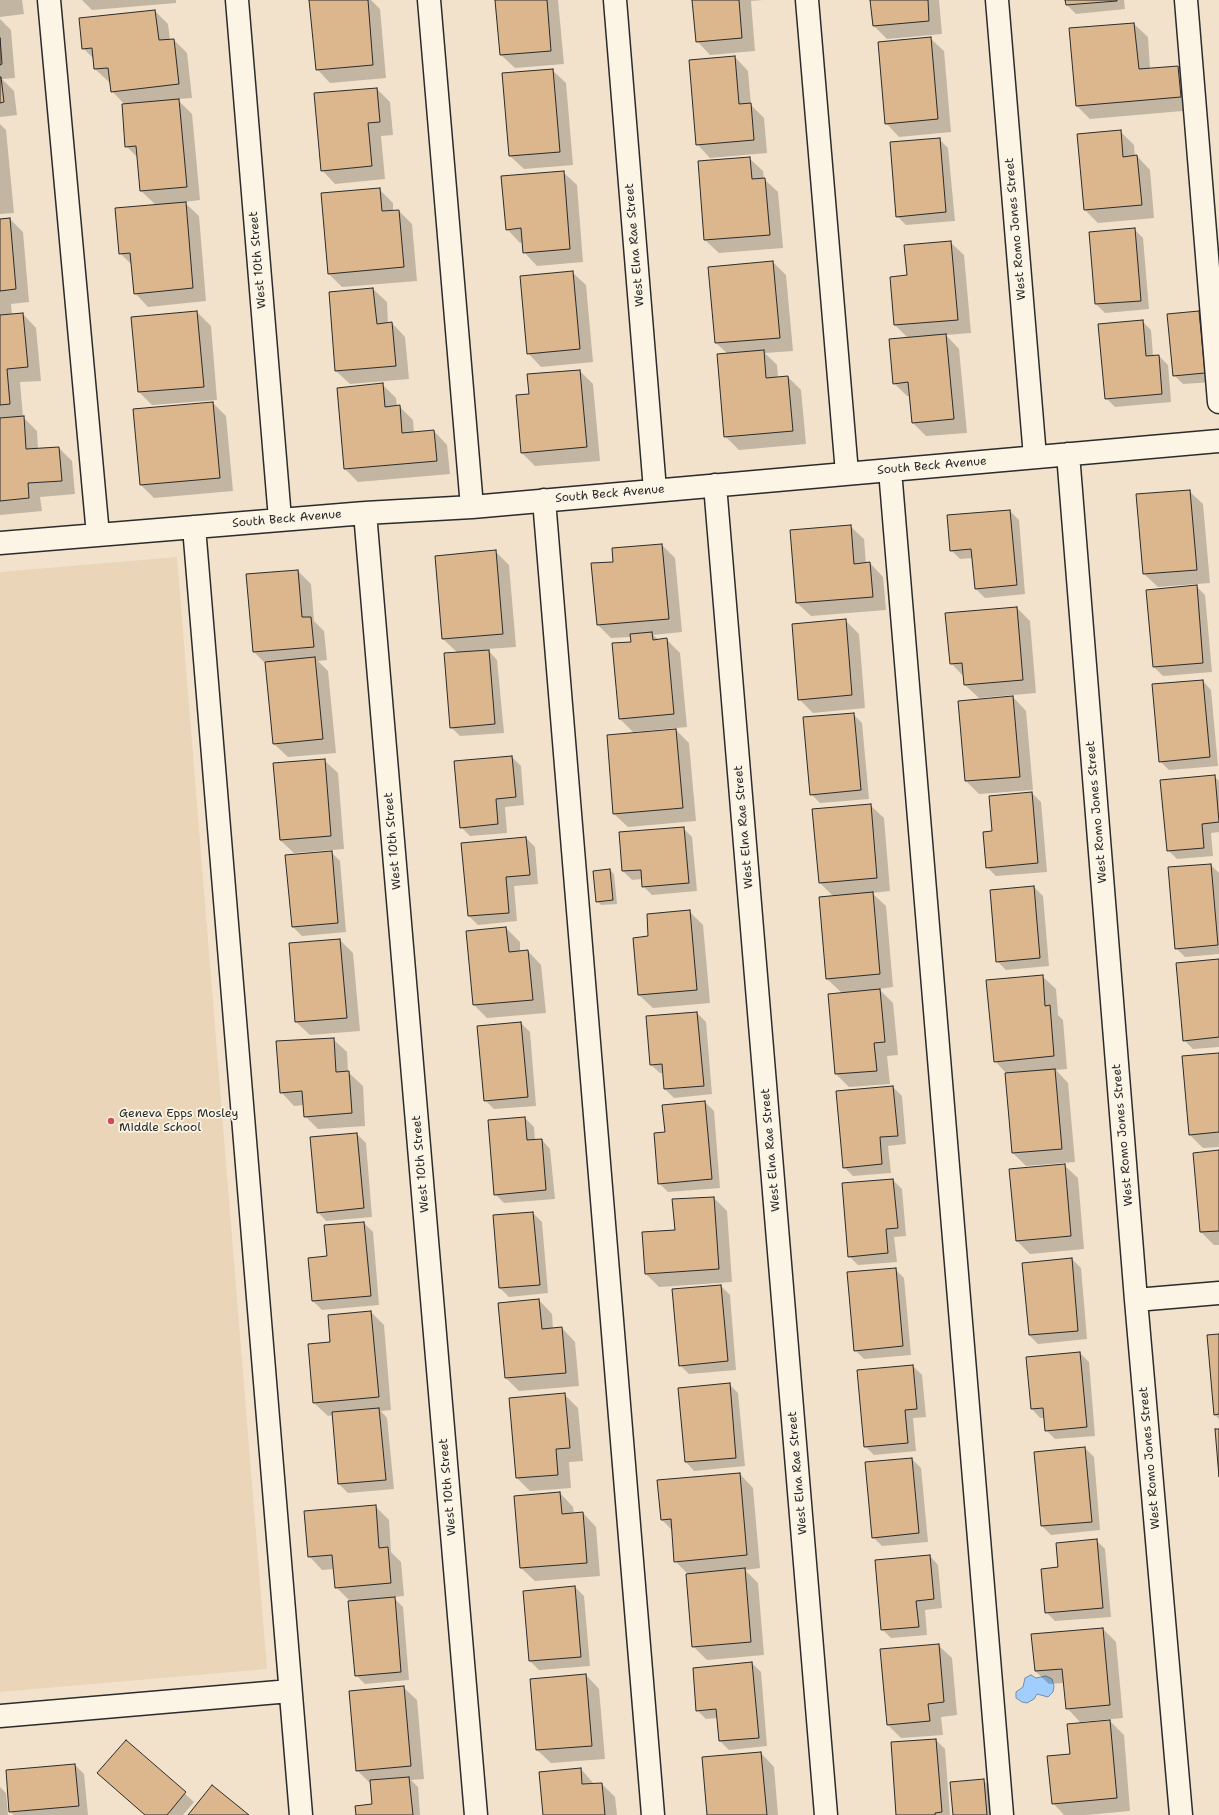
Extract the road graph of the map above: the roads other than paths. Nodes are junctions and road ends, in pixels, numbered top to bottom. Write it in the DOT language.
graph roads {
  1 [pos="49,0"];
  2 [pos="237,0"];
  3 [pos="428,0"];
  4 [pos="616,0"];
  5 [pos="807,0"];
  6 [pos="997,0"];
  7 [pos="1186,0"];
  8 [pos="1219,402"];
  9 [pos="1219,441"];
  10 [pos="1068,454"];
  11 [pos="1035,457"];
  12 [pos="890,470"];
  13 [pos="847,474"];
  14 [pos="715,485"];
  15 [pos="655,490"];
  16 [pos="544,500"];
  17 [pos="472,507"];
  18 [pos="365,513"];
  19 [pos="280,519"];
  20 [pos="194,527"];
  21 [pos="98,535"];
  22 [pos="0,543"];
  23 [pos="1219,1293"];
  24 [pos="1136,1300"];
  25 [pos="290,1691"];
  26 [pos="0,1716"];
  27 [pos="301,1815"];
  28 [pos="476,1815"];
  29 [pos="653,1815"];
  30 [pos="826,1815"];
  31 [pos="1002,1815"];
  32 [pos="1181,1815"];
  1 -- 21 [label="street"];
  2 -- 19 [label="street, West 10th Street"];
  3 -- 17 [label="street"];
  4 -- 15 [label="street, West Elna Rae Street"];
  5 -- 13 [label="street"];
  6 -- 11 [label="street, West Romo Jones Street"];
  7 -- 8 [label="street"];
  9 -- 10 [label="street, South Beck Avenue"];
  10 -- 11 [label="street, South Beck Avenue"];
  10 -- 24 [label="street, West Romo Jones Street"];
  11 -- 12 [label="street, South Beck Avenue"];
  12 -- 13 [label="street, South Beck Avenue"];
  12 -- 31 [label="street"];
  13 -- 14 [label="street, South Beck Avenue"];
  14 -- 15 [label="street, South Beck Avenue"];
  14 -- 30 [label="street, West Elna Rae Street"];
  15 -- 16 [label="street, South Beck Avenue"];
  16 -- 17 [label="street, South Beck Avenue"];
  16 -- 29 [label="street"];
  17 -- 18 [label="street, South Beck Avenue"];
  18 -- 19 [label="street, South Beck Avenue"];
  18 -- 28 [label="street, West 10th Street"];
  19 -- 20 [label="street, South Beck Avenue"];
  20 -- 21 [label="street, South Beck Avenue"];
  20 -- 25 [label="street"];
  21 -- 22 [label="street, South Beck Avenue"];
  23 -- 24 [label="street"];
  24 -- 32 [label="street, West Romo Jones Street"];
  25 -- 26 [label="street"];
  25 -- 27 [label="street"];
}
